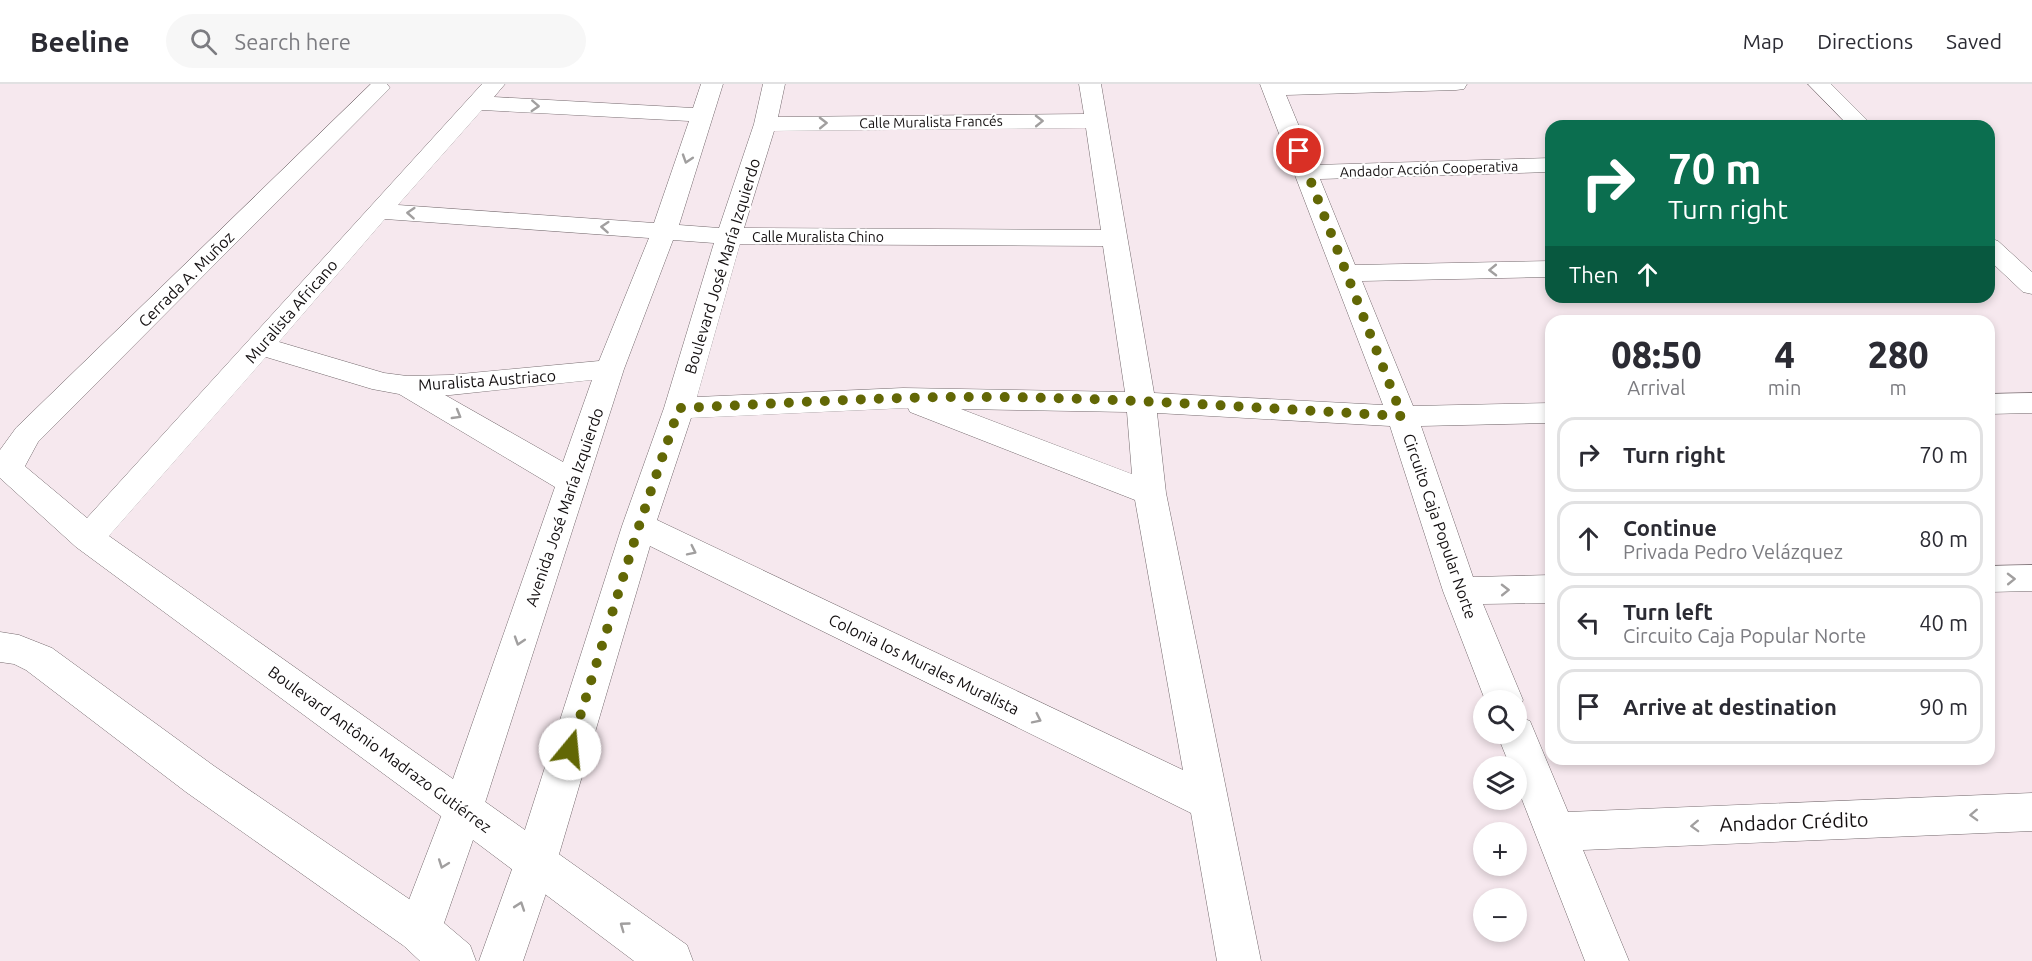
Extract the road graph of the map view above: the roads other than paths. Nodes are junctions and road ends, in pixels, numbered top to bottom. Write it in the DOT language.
graph roads {
  1 [pos="712,84"];
  2 [pos="774,84"];
  3 [pos="1090,84"];
  4 [pos="1456,84"];
  5 [pos="1819,84"];
  6 [pos="1272,86"];
  7 [pos="379,88"];
  8 [pos="485,94"];
  9 [pos="701,115"];
  10 [pos="1856,120"];
  11 [pos="1097,121"];
  12 [pos="765,124"];
  13 [pos="1545,165"];
  14 [pos="1307,172"];
  15 [pos="378,211"];
  16 [pos="663,231"];
  17 [pos="729,236"];
  18 [pos="1115,238"];
  19 [pos="1995,257"];
  20 [pos="1545,269"];
  21 [pos="1347,273"];
  22 [pos="2032,286"];
  23 [pos="262,346"];
  24 [pos="610,369"];
  25 [pos="407,386"];
  26 [pos="903,398"];
  27 [pos="1141,402"];
  28 [pos="2032,403"];
  29 [pos="1995,404"];
  30 [pos="679,408"];
  31 [pos="1545,413"];
  32 [pos="1402,416"];
  33 [pos="16,476"];
  34 [pos="572,482"];
  35 [pos="1150,493"];
  36 [pos="639,526"];
  37 [pos="88,538"];
  38 [pos="2032,578"];
  39 [pos="1995,579"];
  40 [pos="1545,589"];
  41 [pos="1460,591"];
  42 [pos="9,648"];
  43 [pos="1500,690"];
  44 [pos="1520,744"];
  45 [pos="1209,802"];
  46 [pos="463,809"];
  47 [pos="2032,812"];
  48 [pos="1556,832"];
  49 [pos="536,861"];
  50 [pos="419,931"];
  51 [pos="454,961"];
  52 [pos="501,961"];
  53 [pos="671,961"];
  54 [pos="1239,961"];
  55 [pos="1607,961"];
  1 -- 9 [label="street, Avenida José María Izquierdo"];
  2 -- 12 [label="street, Boulevard José María Izquierdo"];
  3 -- 11 [label="street"];
  4 -- 6 [label="street"];
  5 -- 10 [label="street"];
  6 -- 14 [label="street, Circuito Caja Popular Norte"];
  7 -- 33 [label="street, Cerrada A. Muñoz"];
  8 -- 9 [label="street, one-way"];
  8 -- 15 [label="street, Muralista Africano"];
  9 -- 16 [label="street, Avenida José María Izquierdo, one-way"];
  12 -- 11 [label="street, Calle Muralista Francés, one-way"];
  11 -- 18 [label="street"];
  12 -- 17 [label="street, Boulevard José María Izquierdo"];
  13 -- 14 [label="street, Andador Acción Cooperativa"];
  14 -- 21 [label="street, Circuito Caja Popular Norte"];
  16 -- 15 [label="street, Calle Muralista Chino, one-way"];
  15 -- 23 [label="street, Muralista Africano"];
  16 -- 17 [label="street, Calle Muralista Chino"];
  16 -- 24 [label="street, Avenida José María Izquierdo"];
  17 -- 18 [label="street, Calle Muralista Chino"];
  17 -- 30 [label="street, Boulevard José María Izquierdo"];
  18 -- 27 [label="street"];
  19 -- 22 [label="street"];
  20 -- 21 [label="street, one-way"];
  21 -- 32 [label="street, Circuito Caja Popular Norte"];
  23 -- 25 [label="street, Muralista Austriaco"];
  23 -- 37 [label="street, Muralista Africano"];
  24 -- 25 [label="street, Muralista Austriaco"];
  24 -- 34 [label="street, Avenida José María Izquierdo"];
  25 -- 34 [label="street, one-way"];
  26 -- 27 [label="street"];
  26 -- 30 [label="street"];
  26 -- 35 [label="street"];
  27 -- 32 [label="street"];
  27 -- 35 [label="street"];
  28 -- 29 [label="street"];
  30 -- 36 [label="street, Boulevard José María Izquierdo"];
  31 -- 32 [label="street"];
  32 -- 41 [label="street, Circuito Caja Popular Norte"];
  33 -- 37 [label="street, Boulevard Antônio Madrazo Gutiérrez"];
  34 -- 46 [label="street, Avenida José María Izquierdo, one-way"];
  35 -- 45 [label="street"];
  36 -- 45 [label="street, Colonia los Murales Muralista, one-way"];
  36 -- 49 [label="street, Boulevard José María Izquierdo"];
  37 -- 46 [label="street, Boulevard Antônio Madrazo Gutiérrez"];
  39 -- 38 [label="street, one-way"];
  41 -- 40 [label="street, one-way"];
  41 -- 43 [label="street, Circuito Caja Popular Norte"];
  42 -- 50 [label="street"];
  44 -- 48 [label="street"];
  45 -- 54 [label="street"];
  46 -- 49 [label="street, Boulevard Antônio Madrazo Gutiérrez"];
  46 -- 50 [label="street, Avenida José María Izquierdo, one-way"];
  47 -- 48 [label="street, Andador Crédito, one-way"];
  48 -- 55 [label="street"];
  52 -- 49 [label="street, Boulevard José María Izquierdo, one-way"];
  53 -- 49 [label="street, Boulevard Antônio Madrazo Gutiérrez, one-way"];
  50 -- 51 [label="street"];
}
